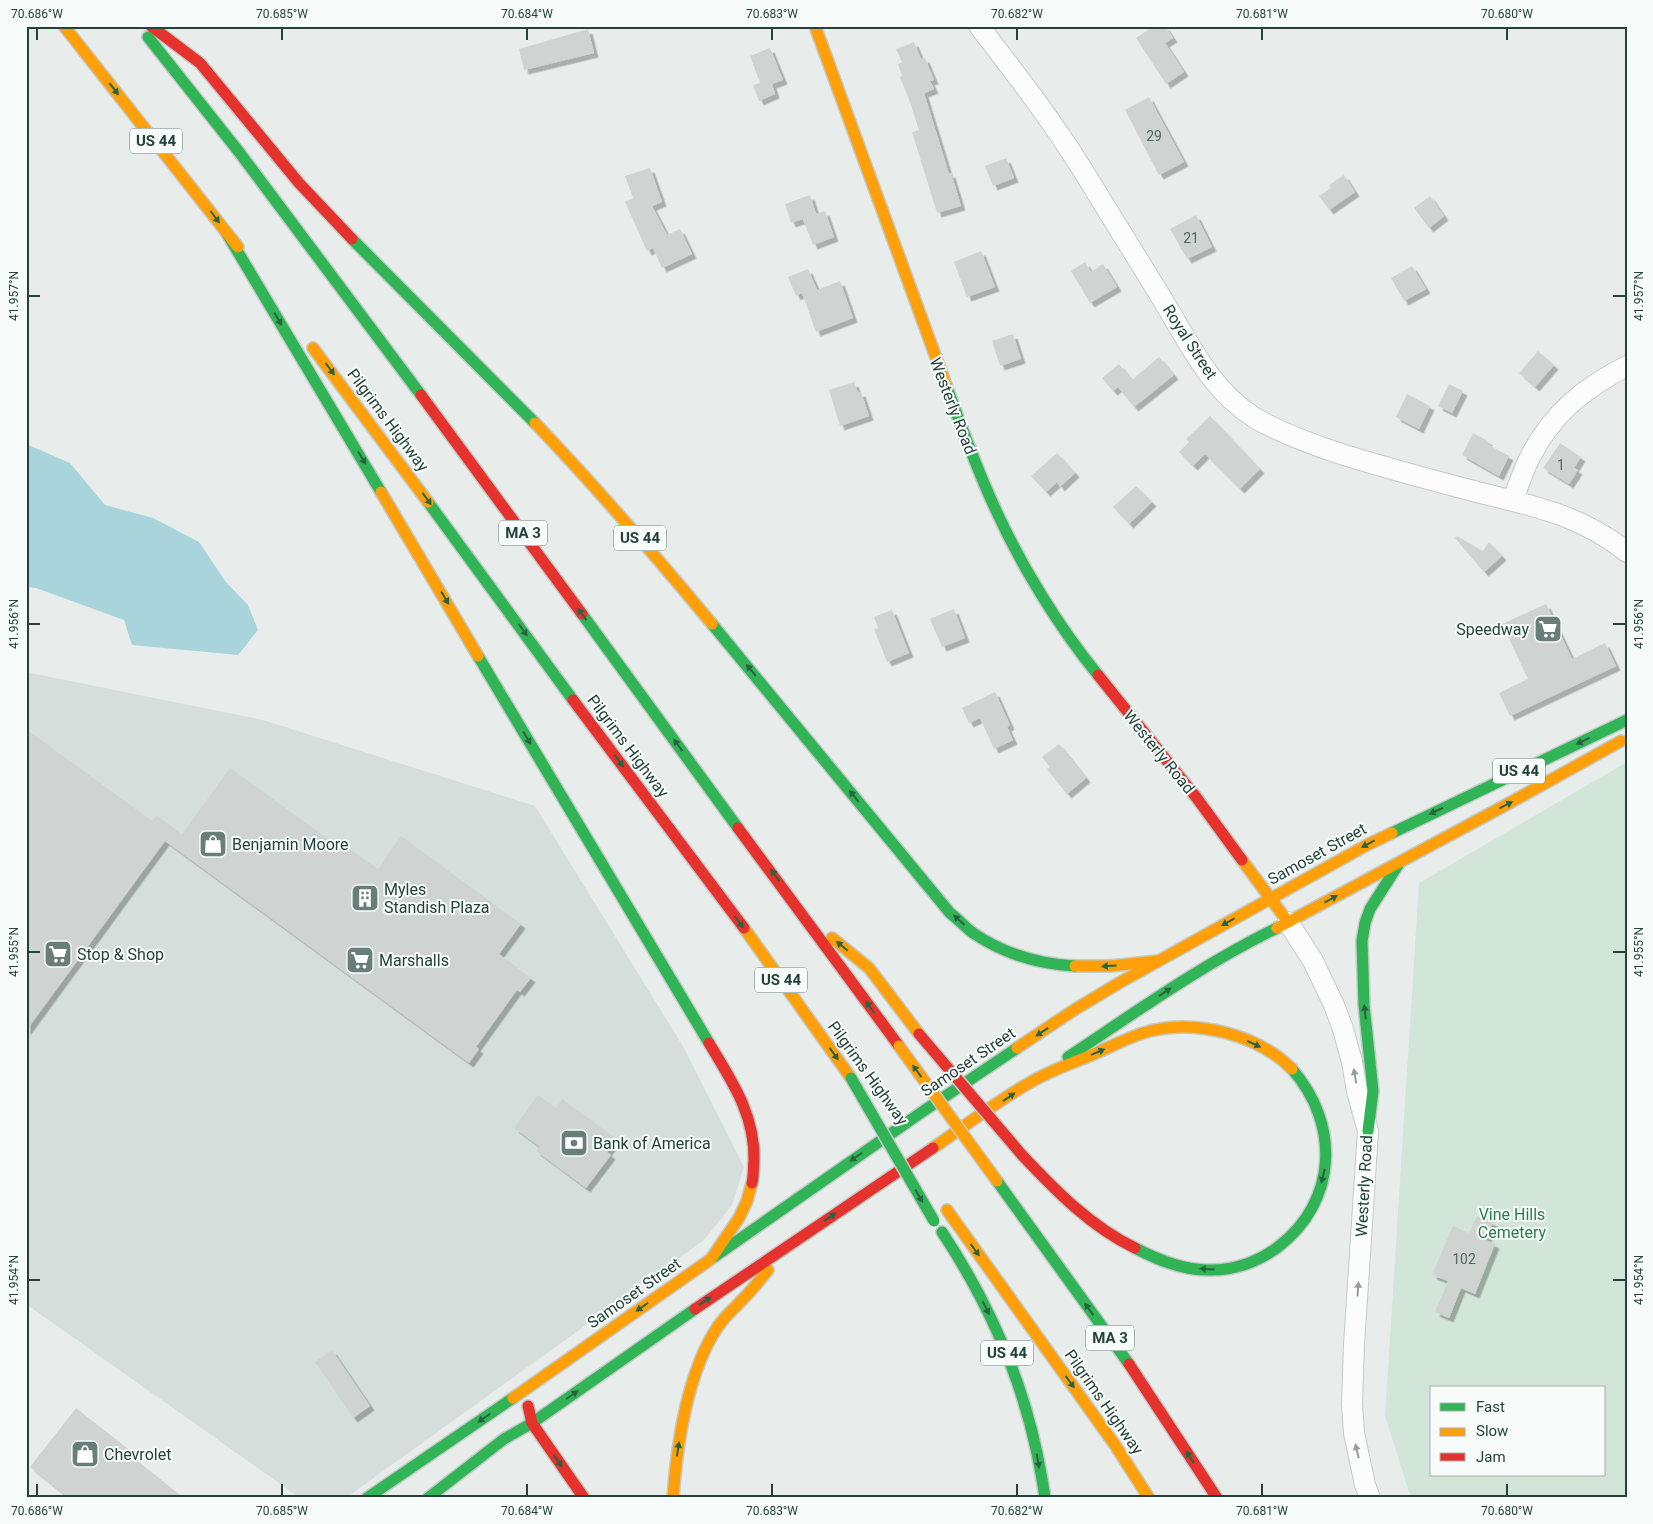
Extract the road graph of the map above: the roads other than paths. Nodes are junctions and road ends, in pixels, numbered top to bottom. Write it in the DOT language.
graph roads {
  1 [pos="64,26"];
  2 [pos="139,26"];
  3 [pos="152,26"];
  4 [pos="814,26"];
  5 [pos="979,26"];
  6 [pos="226,232"];
  7 [pos="290,317"];
  8 [pos="308,340"];
  9 [pos="1627,366"];
  10 [pos="1512,500"];
  11 [pos="1627,552"];
  12 [pos="1627,720"];
  13 [pos="1627,738"];
  14 [pos="1401,860"];
  15 [pos="1270,898"];
  16 [pos="802,913"];
  17 [pos="1288,922"];
  18 [pos="1158,961"];
  19 [pos="851,1078"];
  20 [pos="1037,1078"];
  21 [pos="1368,1131"];
  22 [pos="919,1171"];
  23 [pos="944,1206"];
  24 [pos="790,1244"];
  25 [pos="711,1259"];
  26 [pos="524,1390"];
  27 [pos="532,1423"];
  28 [pos="367,1498"];
  29 [pos="428,1498"];
  30 [pos="584,1498"];
  31 [pos="673,1498"];
  32 [pos="1045,1498"];
  33 [pos="1149,1498"];
  34 [pos="1217,1498"];
  35 [pos="1370,1498"];
  1 -- 6 [label="main road, US 44, one-way"];
  16 -- 2 [label="main road, MA 3, one-way"];
  18 -- 3 [label="main road, US 44, one-way"];
  4 -- 15 [label="main road, Westerly Road"];
  5 -- 10 [label="street, Royal Street"];
  6 -- 7 [label="main road, US 44"];
  6 -- 25 [label="main road, one-way"];
  8 -- 19 [label="main road, Pilgrims Highway / US 44, one-way"];
  9 -- 10 [label="street"];
  10 -- 11 [label="street, Royal Street"];
  12 -- 15 [label="main road, Samoset Street / US 44, one-way"];
  14 -- 13 [label="main road, US 44, one-way"];
  17 -- 14 [label="main road, US 44, one-way"];
  21 -- 14 [label="main road, one-way"];
  15 -- 17 [label="main road, Westerly Road"];
  15 -- 18 [label="main road, Samoset Street / US 44, one-way"];
  20 -- 16 [label="main road, one-way, bridge"];
  34 -- 16 [label="main road, MA 3, one-way, bridge"];
  20 -- 17 [label="main road, US 44, one-way"];
  21 -- 17 [label="street, Westerly Road, one-way"];
  18 -- 25 [label="main road, Samoset Street, one-way"];
  19 -- 22 [label="main road, Pilgrims Highway, bridge"];
  19 -- 32 [label="main road, US 44, one-way, bridge"];
  24 -- 20 [label="main road, US 44, one-way"];
  35 -- 21 [label="street, Westerly Road, one-way"];
  23 -- 33 [label="main road, Pilgrims Highway, one-way"];
  27 -- 24 [label="main road, one-way"];
  31 -- 24 [label="main road, US 44, one-way"];
  25 -- 26 [label="main road, Samoset Street, one-way"];
  26 -- 27 [label="main road"];
  26 -- 28 [label="main road, Samoset Street, one-way"];
  27 -- 29 [label="main road"];
  27 -- 30 [label="main road, one-way"];
}
